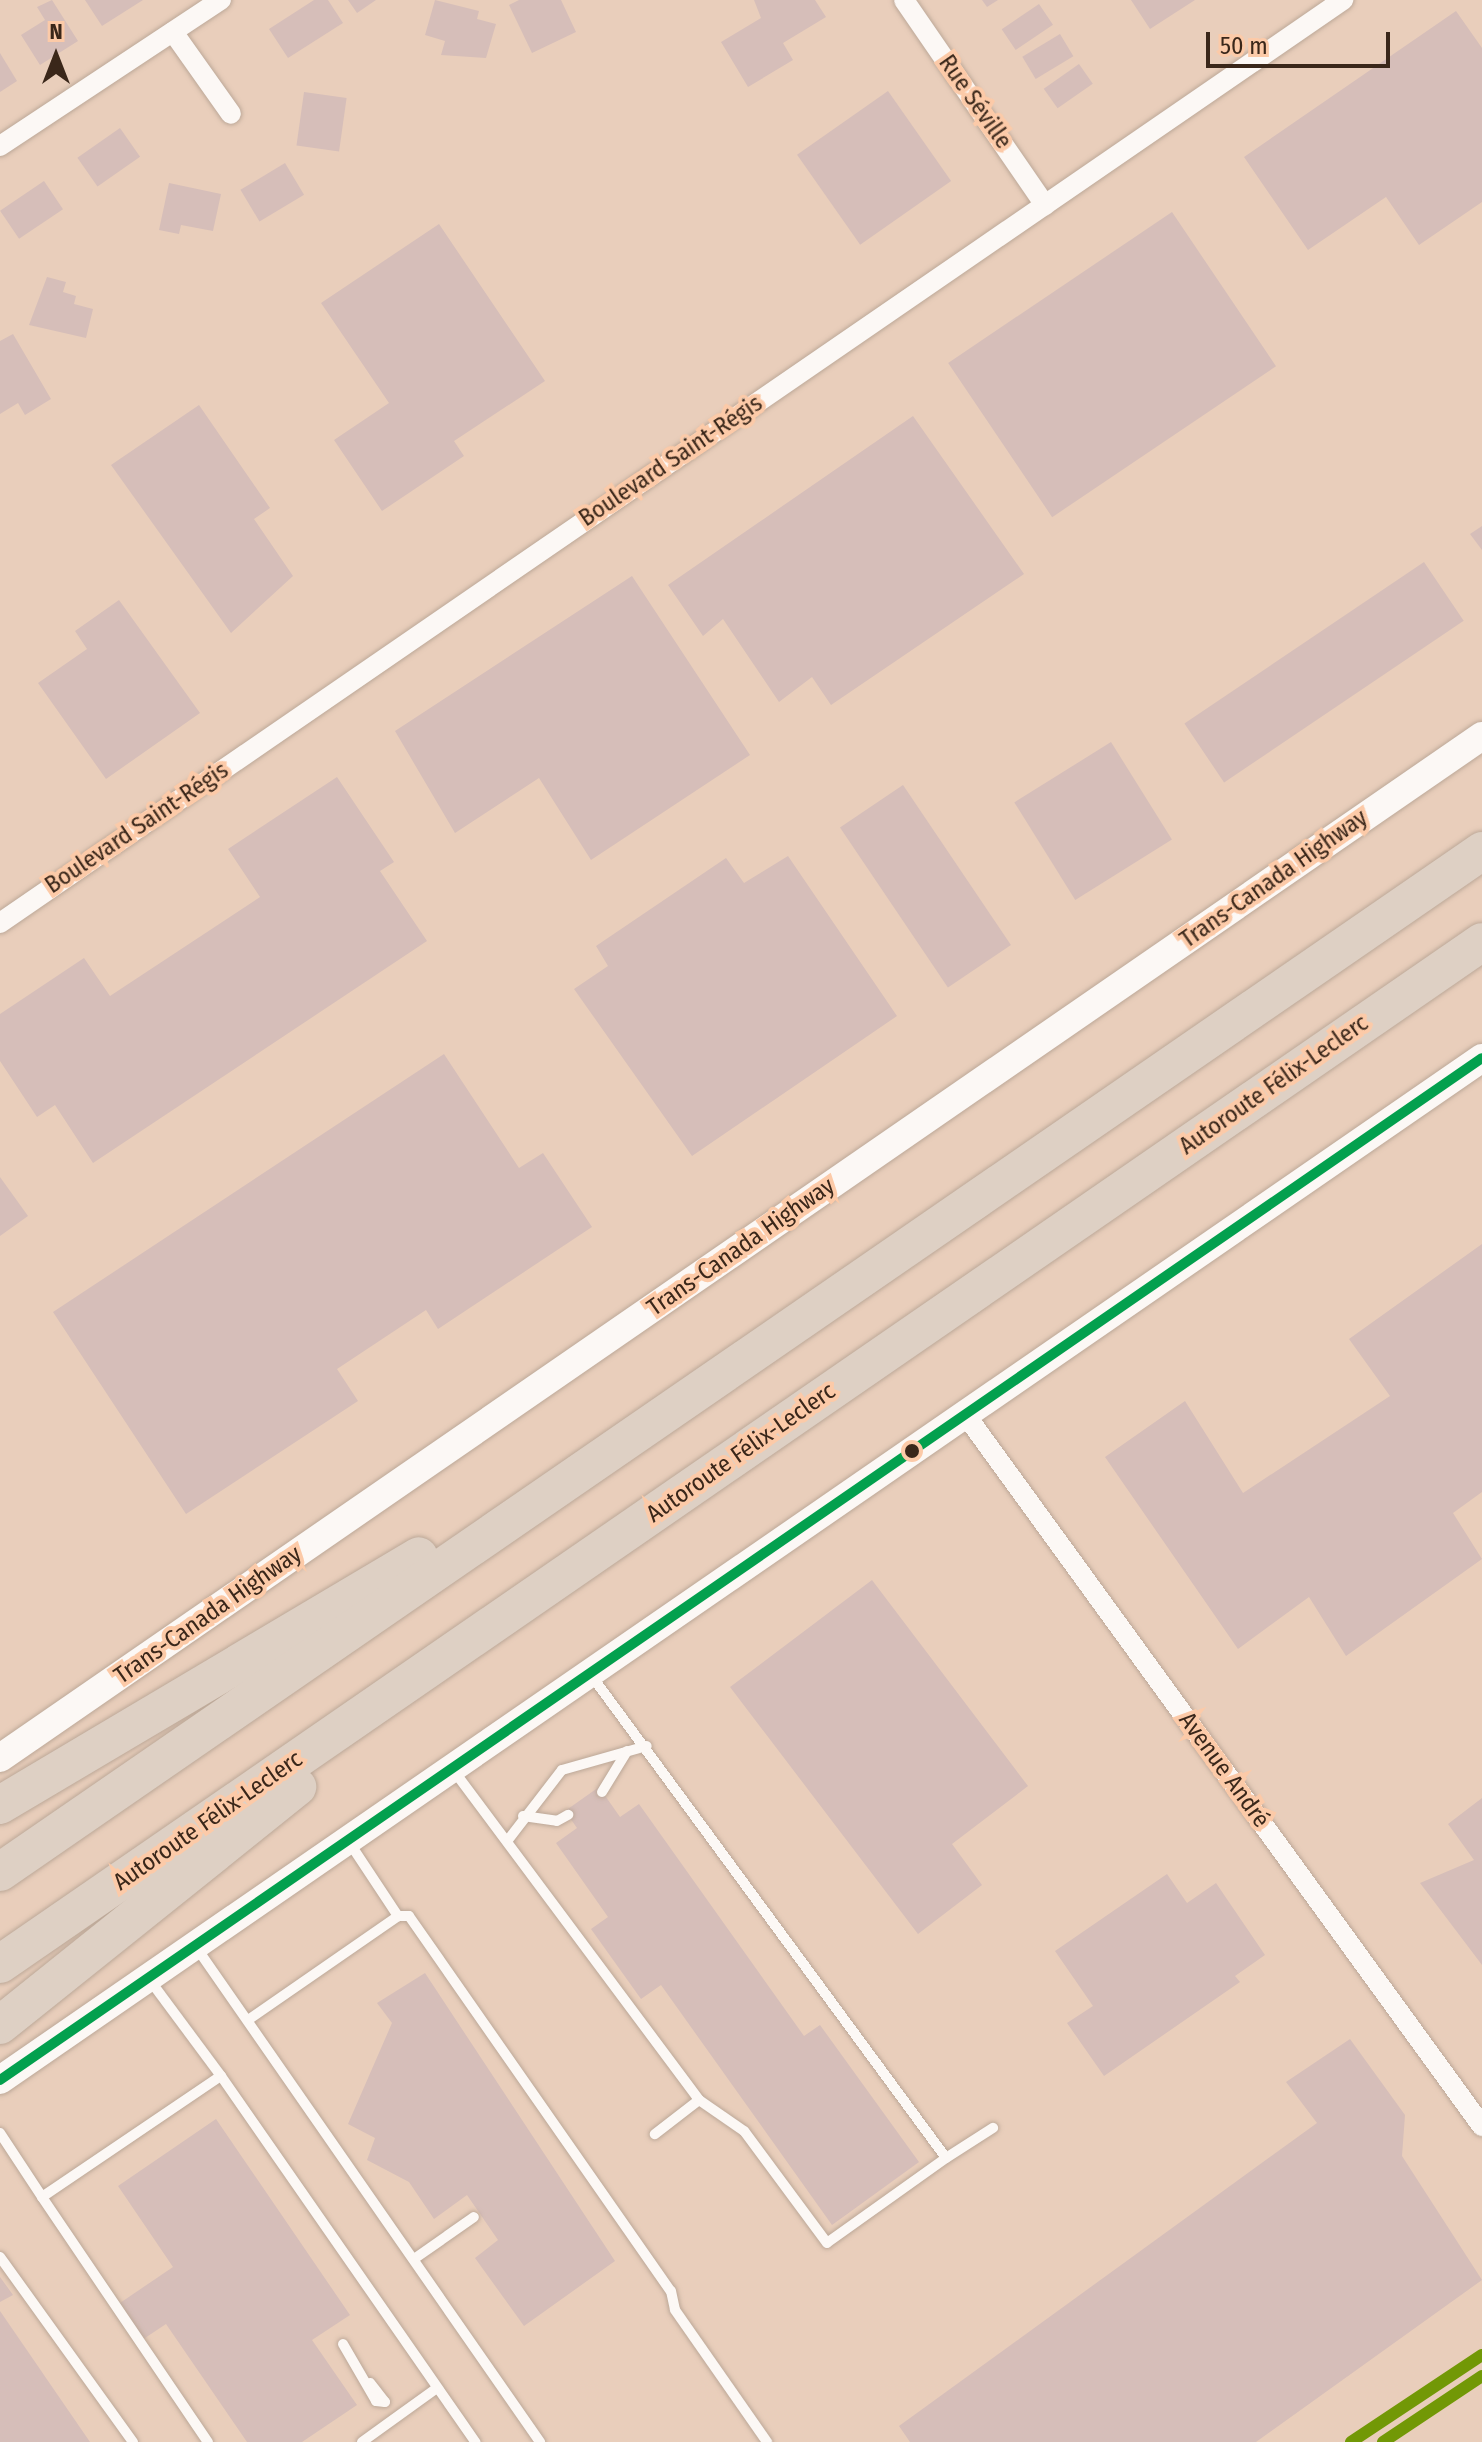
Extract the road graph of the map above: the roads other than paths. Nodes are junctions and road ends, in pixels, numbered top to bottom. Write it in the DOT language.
graph roads {
  1 [pos="221,0"];
  2 [pos="904,0"];
  3 [pos="1343,0"];
  4 [pos="173,32"];
  5 [pos="231,114"];
  6 [pos="0,146"];
  7 [pos="1045,205"];
  8 [pos="1482,736"];
  9 [pos="1482,851"];
  10 [pos="0,923"];
  11 [pos="1482,942"];
  12 [pos="1482,1058"];
  13 [pos="965,1414"];
  14 [pos="654,1422"];
  15 [pos="513,1610"];
  16 [pos="590,1674"];
  17 [pos="647,1746"];
  18 [pos="627,1751"];
  19 [pos="0,1758"];
  20 [pos="452,1769"];
  21 [pos="602,1792"];
  22 [pos="0,1805"];
  23 [pos="568,1815"];
  24 [pos="523,1816"];
  25 [pos="348,1840"];
  26 [pos="508,1840"];
  27 [pos="0,1872"];
  28 [pos="398,1916"];
  29 [pos="195,1946"];
  30 [pos="0,1964"];
  31 [pos="148,1978"];
  32 [pos="248,2020"];
  33 [pos="0,2025"];
  34 [pos="221,2076"];
  35 [pos="0,2080"];
  36 [pos="699,2100"];
  37 [pos="1482,2126"];
  38 [pos="993,2128"];
  39 [pos="0,2133"];
  40 [pos="655,2134"];
  41 [pos="946,2158"];
  42 [pos="42,2197"];
  43 [pos="474,2217"];
  44 [pos="0,2257"];
  45 [pos="414,2259"];
  46 [pos="343,2344"];
  47 [pos="437,2388"];
  48 [pos="396,2418"];
  49 [pos="133,2442"];
  50 [pos="208,2442"];
  51 [pos="362,2442"];
  52 [pos="475,2442"];
  53 [pos="540,2442"];
  54 [pos="767,2442"];
  1 -- 4 [label="street"];
  2 -- 7 [label="street, Rue Séville"];
  3 -- 7 [label="street, Boulevard Saint-Régis"];
  4 -- 5 [label="street"];
  4 -- 6 [label="street"];
  7 -- 10 [label="street, Boulevard Saint-Régis"];
  8 -- 19 [label="main road, Trans-Canada Highway"];
  9 -- 14 [label="highway"];
  11 -- 15 [label="highway, Autoroute Félix-Leclerc"];
  12 -- 13 [label="main road"];
  13 -- 16 [label="main road"];
  13 -- 37 [label="street, Avenue André"];
  14 -- 22 [label="highway"];
  14 -- 27 [label="highway"];
  15 -- 30 [label="highway, Autoroute Félix-Leclerc"];
  15 -- 33 [label="highway"];
  16 -- 17 [label="lane"];
  16 -- 20 [label="main road"];
  17 -- 18 [label="lane"];
  17 -- 41 [label="lane"];
  18 -- 21 [label="lane"];
  18 -- 24 [label="lane"];
  20 -- 25 [label="main road"];
  20 -- 26 [label="lane"];
  23 -- 24 [label="lane"];
  24 -- 26 [label="lane"];
  25 -- 28 [label="lane"];
  25 -- 29 [label="main road"];
  26 -- 36 [label="lane"];
  28 -- 32 [label="lane"];
  28 -- 54 [label="lane"];
  29 -- 31 [label="main road"];
  29 -- 32 [label="lane"];
  31 -- 34 [label="lane"];
  31 -- 35 [label="main road"];
  32 -- 45 [label="lane"];
  34 -- 42 [label="lane"];
  34 -- 47 [label="lane"];
  36 -- 40 [label="lane"];
  36 -- 41 [label="lane"];
  38 -- 41 [label="lane"];
  39 -- 42 [label="lane"];
  42 -- 50 [label="lane"];
  43 -- 45 [label="lane"];
  44 -- 49 [label="lane"];
  45 -- 53 [label="lane"];
  46 -- 48 [label="lane"];
  47 -- 48 [label="lane"];
  47 -- 52 [label="lane"];
  48 -- 51 [label="lane"];
}
